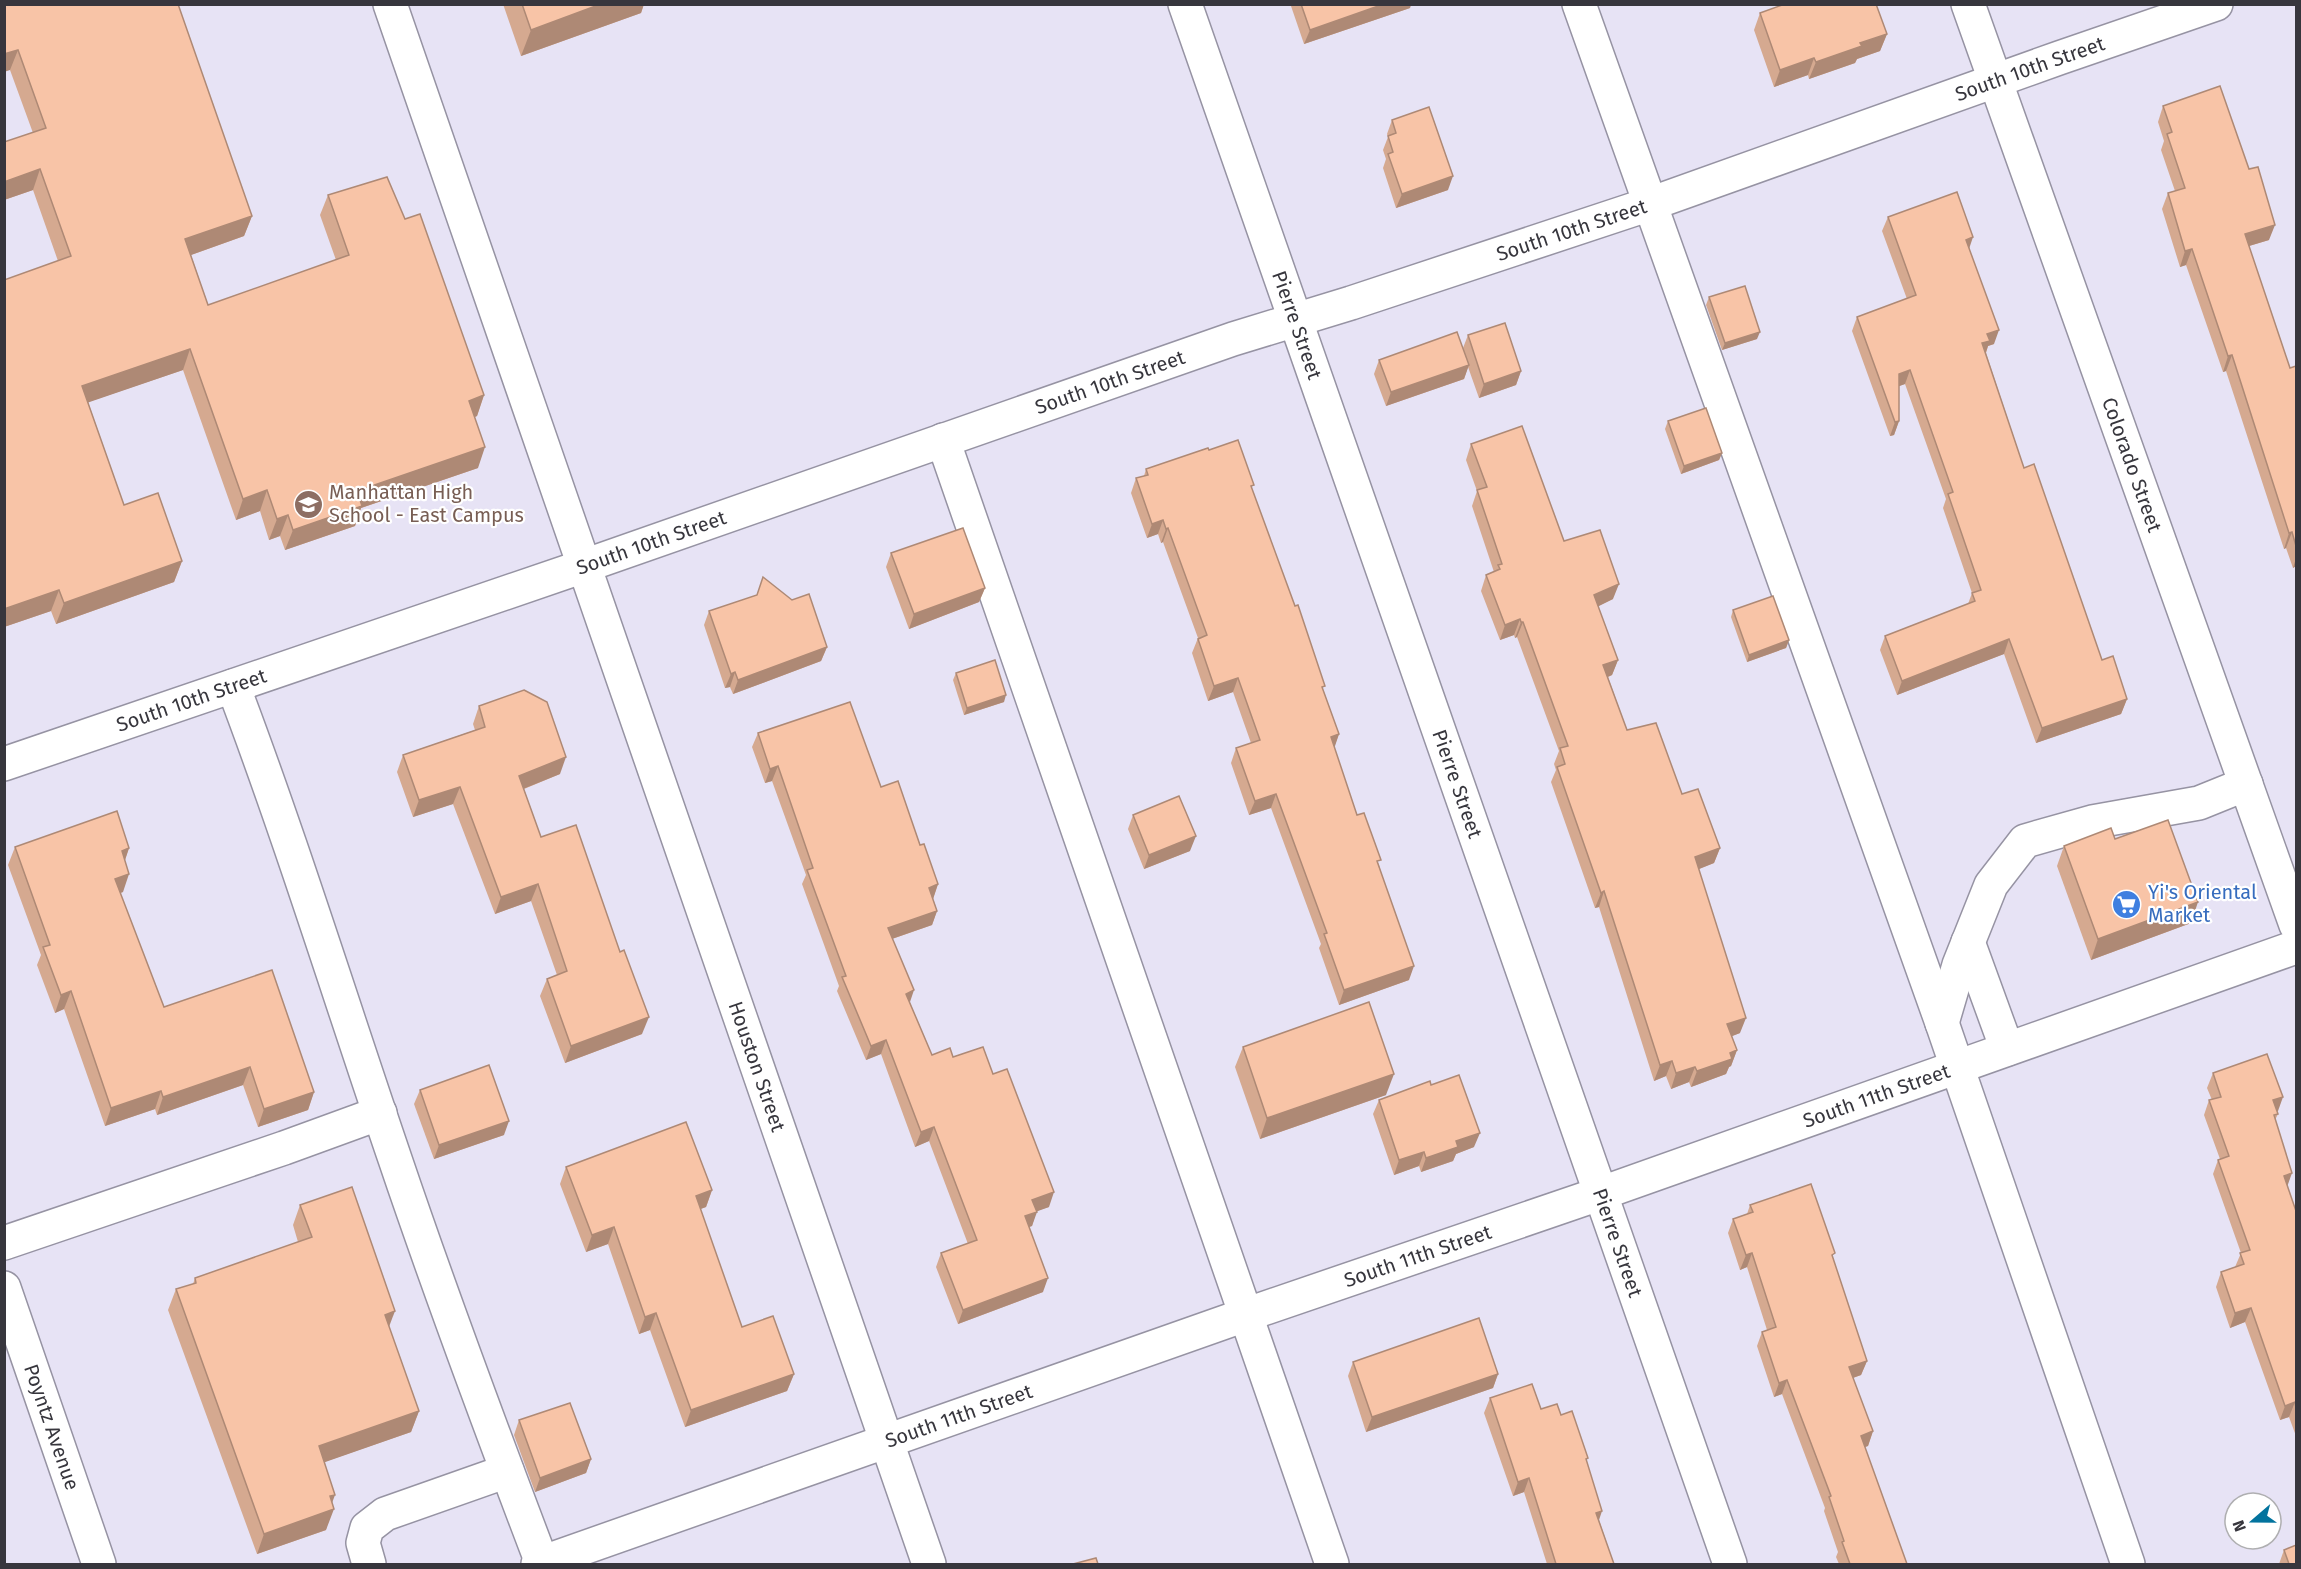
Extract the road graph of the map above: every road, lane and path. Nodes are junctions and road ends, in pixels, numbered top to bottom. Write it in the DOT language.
graph roads {
  1 [pos="390,4"];
  2 [pos="1185,4"];
  3 [pos="1579,4"];
  4 [pos="1968,4"];
  5 [pos="2216,4"];
  6 [pos="1994,80"];
  7 [pos="1650,204"];
  8 [pos="1295,320"];
  9 [pos="943,440"];
  10 [pos="584,566"];
  11 [pos="233,686"];
  12 [pos="4,764"];
  13 [pos="2246,784"];
  14 [pos="2296,925"];
  15 [pos="1968,942"];
  16 [pos="2296,947"];
  17 [pos="1942,1023"];
  18 [pos="2007,1049"];
  19 [pos="1958,1067"];
  20 [pos="380,1113"];
  21 [pos="1599,1194"];
  22 [pos="4,1243"];
  23 [pos="4,1288"];
  24 [pos="1245,1315"];
  25 [pos="886,1442"];
  26 [pos="507,1471"];
  27 [pos="99,1564"];
  28 [pos="369,1564"];
  29 [pos="540,1564"];
  30 [pos="929,1564"];
  31 [pos="1332,1564"];
  32 [pos="1730,1564"];
  33 [pos="2128,1564"];
  1 -- 10 [label="street, Houston Street"];
  2 -- 8 [label="street, Pierre Street"];
  3 -- 7 [label="street"];
  4 -- 6 [label="street, Colorado Street"];
  5 -- 6 [label="street, South 10th Street"];
  6 -- 7 [label="street, South 10th Street"];
  6 -- 13 [label="street, Colorado Street"];
  7 -- 8 [label="street, South 10th Street"];
  7 -- 17 [label="street"];
  8 -- 9 [label="street, South 10th Street"];
  8 -- 21 [label="street, Pierre Street"];
  9 -- 10 [label="street, South 10th Street"];
  9 -- 24 [label="street"];
  10 -- 11 [label="street, South 10th Street"];
  10 -- 25 [label="street, Houston Street"];
  11 -- 12 [label="street, South 10th Street"];
  11 -- 20 [label="street"];
  13 -- 14 [label="street, Colorado Street"];
  13 -- 15 [label="street"];
  15 -- 17 [label="street"];
  15 -- 18 [label="street"];
  16 -- 18 [label="street, South 11th Street"];
  17 -- 19 [label="street"];
  18 -- 19 [label="street, South 11th Street"];
  19 -- 21 [label="street, South 11th Street"];
  19 -- 33 [label="street"];
  20 -- 22 [label="street"];
  20 -- 26 [label="street"];
  21 -- 24 [label="street, South 11th Street"];
  21 -- 32 [label="street, Pierre Street"];
  23 -- 27 [label="street, Poyntz Avenue"];
  24 -- 25 [label="street, South 11th Street"];
  24 -- 31 [label="street"];
  25 -- 29 [label="street, South 11th Street"];
  25 -- 30 [label="street, Houston Street"];
  26 -- 28 [label="street"];
  26 -- 29 [label="street"];
}
